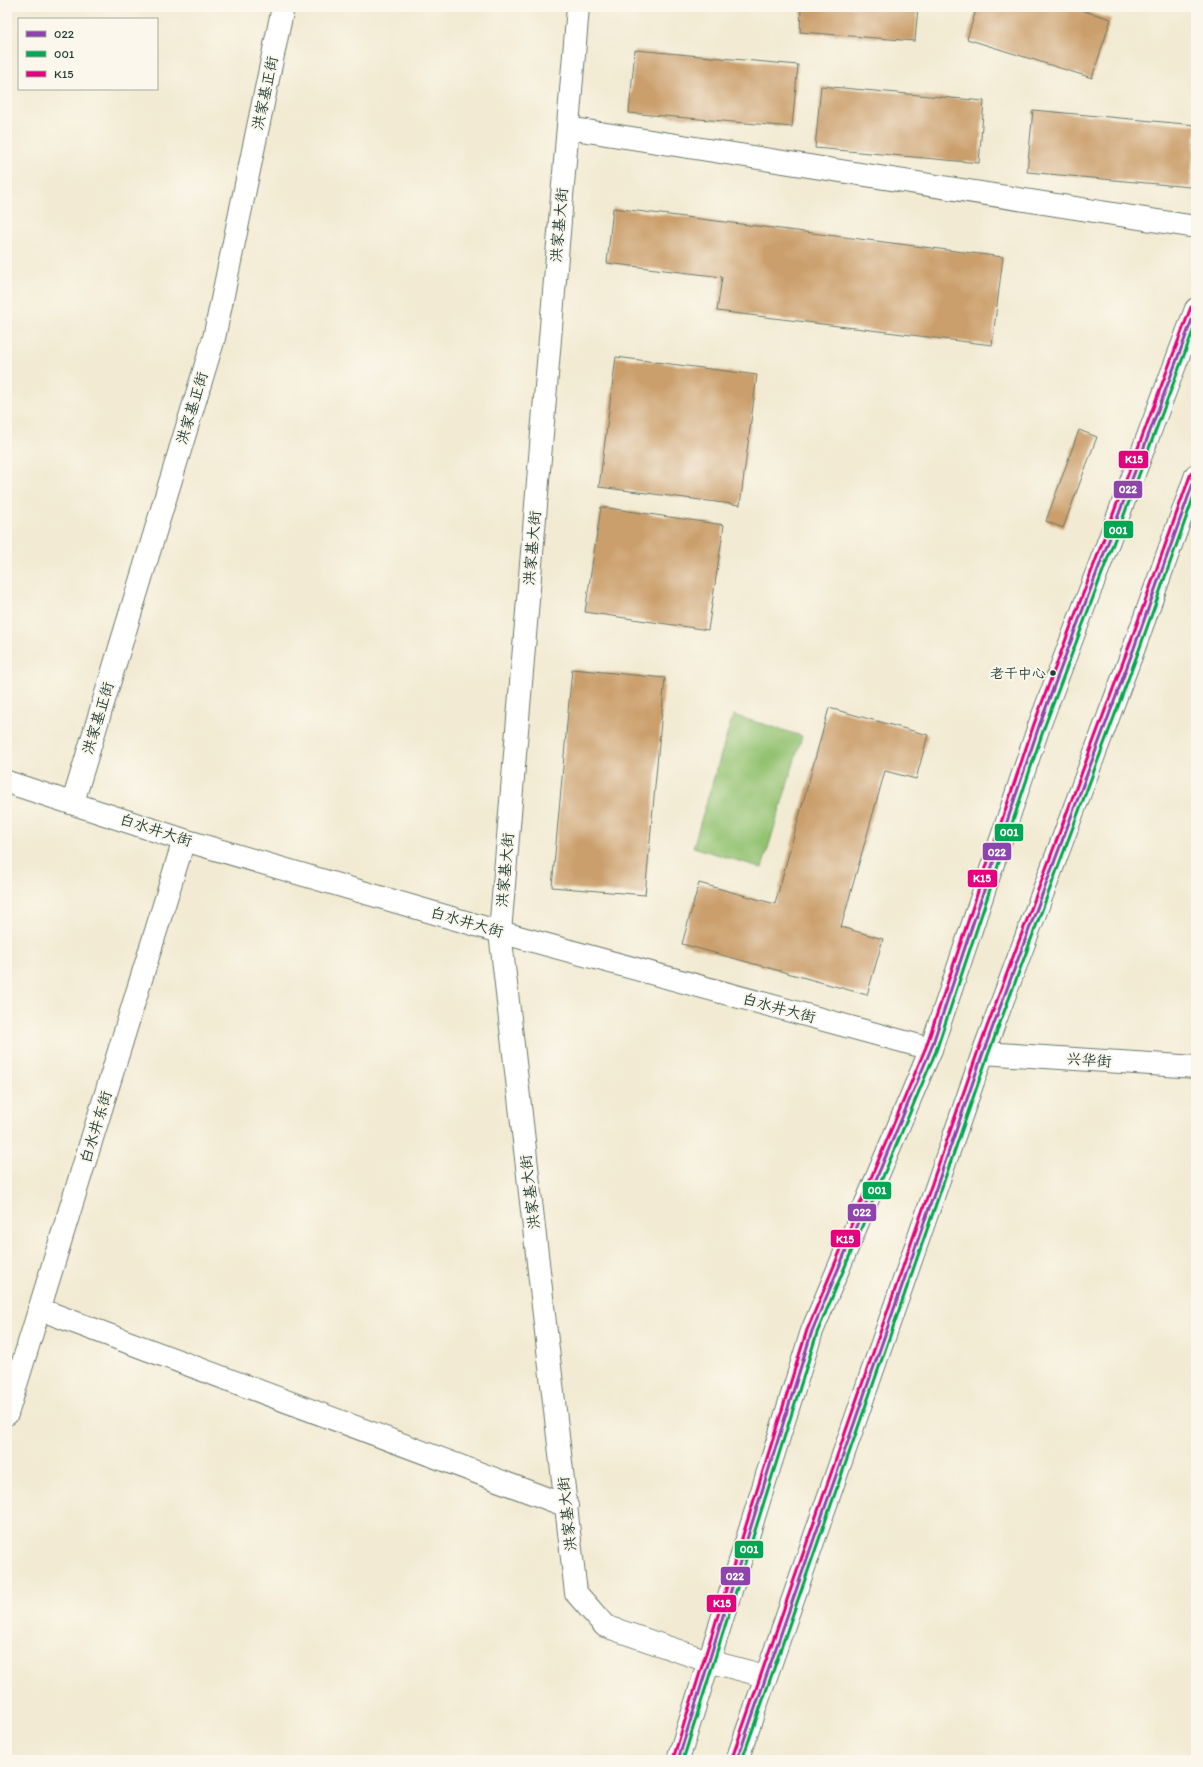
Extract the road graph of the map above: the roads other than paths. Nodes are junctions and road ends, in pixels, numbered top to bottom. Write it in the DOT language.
graph roads {
  1 [pos="283,7"];
  2 [pos="578,7"];
  3 [pos="568,128"];
  4 [pos="1196,227"];
  5 [pos="1196,309"];
  6 [pos="1196,476"];
  7 [pos="7,782"];
  8 [pos="73,802"];
  9 [pos="184,840"];
  10 [pos="500,932"];
  11 [pos="931,1049"];
  12 [pos="983,1053"];
  13 [pos="1196,1067"];
  14 [pos="40,1309"];
  15 [pos="7,1414"];
  16 [pos="567,1506"];
  17 [pos="708,1661"];
  18 [pos="765,1676"];
  19 [pos="678,1760"];
  20 [pos="737,1760"];
  1 -- 8 [label="street, 洪家基正街"];
  2 -- 3 [label="street, 洪家基大街"];
  3 -- 4 [label="street"];
  3 -- 10 [label="street, 洪家基大街"];
  5 -- 11 [label="street"];
  6 -- 12 [label="street"];
  7 -- 8 [label="street, 白水井大街"];
  8 -- 9 [label="street, 白水井大街"];
  9 -- 10 [label="street, 白水井大街"];
  9 -- 14 [label="street, 白水井东街"];
  10 -- 11 [label="street, 白水井大街"];
  10 -- 16 [label="street, 洪家基大街"];
  11 -- 17 [label="street"];
  12 -- 13 [label="street, 兴华街"];
  12 -- 18 [label="street"];
  14 -- 15 [label="street, 白水井东街"];
  14 -- 16 [label="street"];
  16 -- 17 [label="street, 洪家基大街"];
  17 -- 18 [label="street, 洪家基大街"];
  17 -- 19 [label="street"];
  18 -- 20 [label="street"];
}
